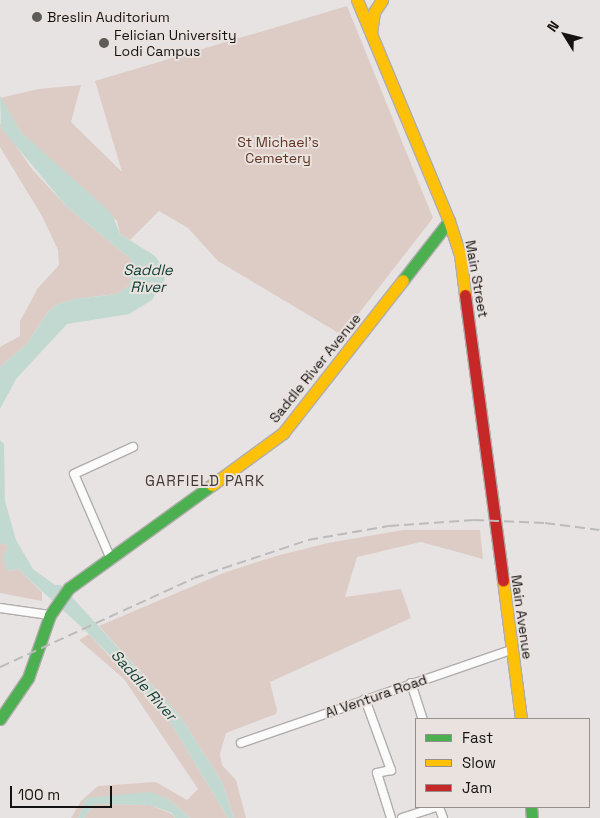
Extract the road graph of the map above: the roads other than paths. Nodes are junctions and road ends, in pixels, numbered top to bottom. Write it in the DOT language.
graph roads {
  1 [pos="382,0"];
  2 [pos="360,1"];
  3 [pos="371,34"];
  4 [pos="449,221"];
  5 [pos="432,243"];
  6 [pos="460,254"];
  7 [pos="133,447"];
  8 [pos="494,518"];
  9 [pos="110,556"];
  10 [pos="0,608"];
  11 [pos="51,613"];
  12 [pos="511,650"];
  13 [pos="411,683"];
  14 [pos="365,699"];
  15 [pos="423,718"];
  16 [pos="520,718"];
  17 [pos="0,719"];
  18 [pos="240,743"];
  19 [pos="432,808"];
  20 [pos="391,818"];
  21 [pos="402,818"];
  1 -- 3 [label="street"];
  2 -- 3 [label="street, Main Street"];
  3 -- 4 [label="street, Main Street"];
  4 -- 5 [label="street, Saddle River Avenue"];
  4 -- 6 [label="street, Main Street"];
  5 -- 6 [label="street"];
  5 -- 9 [label="street, Saddle River Avenue"];
  6 -- 8 [label="street, Main Street"];
  7 -- 9 [label="street"];
  8 -- 12 [label="street, Main Avenue"];
  9 -- 11 [label="street, Saddle River Avenue"];
  10 -- 11 [label="street"];
  11 -- 17 [label="street, Saddle River Avenue"];
  12 -- 13 [label="street, Al Ventura Road"];
  12 -- 16 [label="street, Main Avenue"];
  13 -- 14 [label="street, Al Ventura Road"];
  13 -- 15 [label="street"];
  14 -- 18 [label="street, Al Ventura Road"];
  14 -- 20 [label="street"];
  19 -- 21 [label="street"];
}
